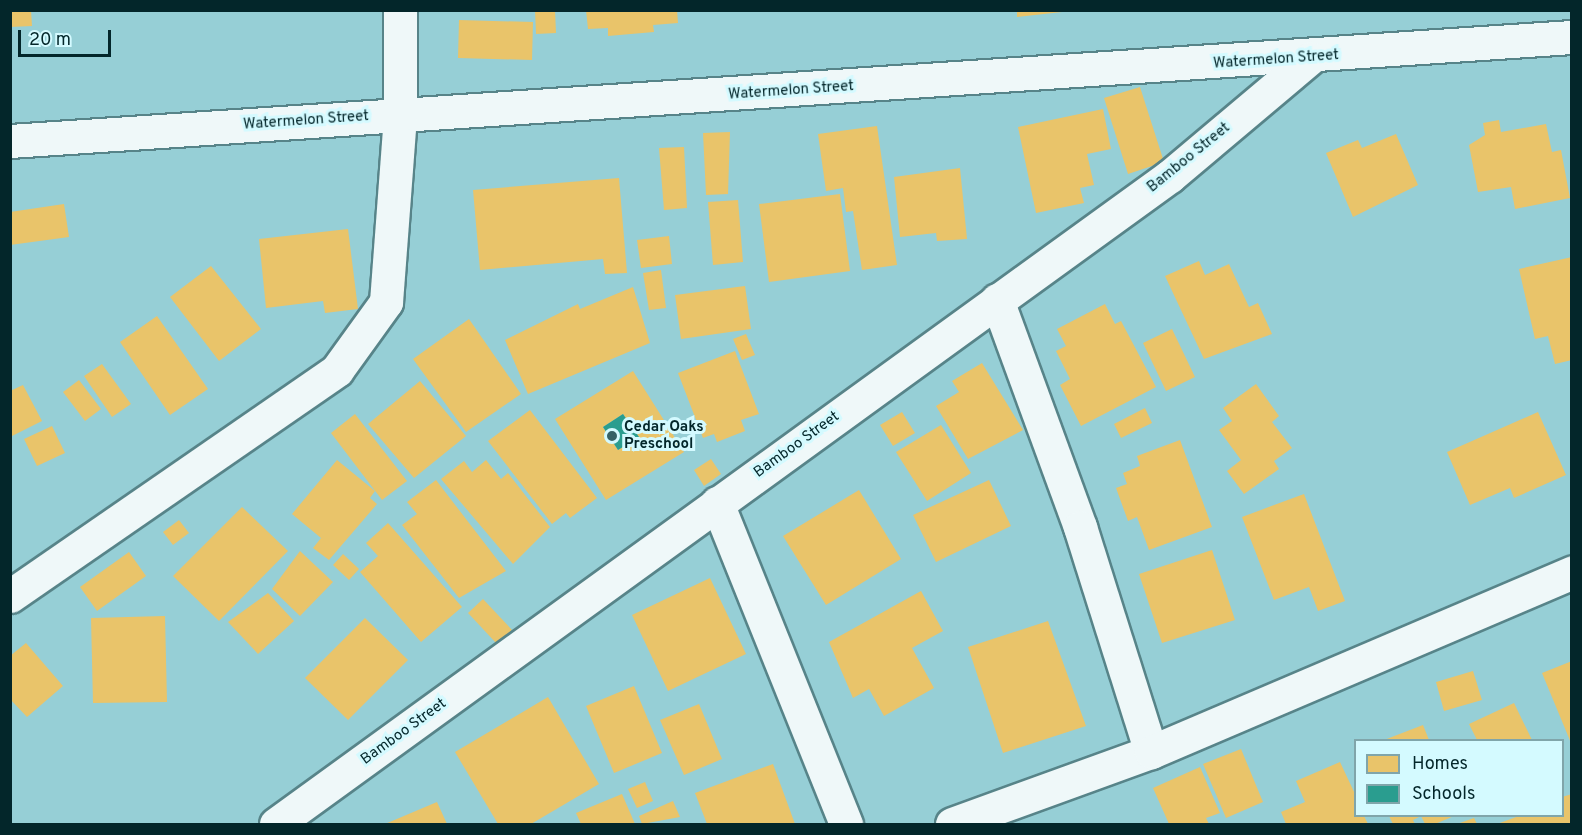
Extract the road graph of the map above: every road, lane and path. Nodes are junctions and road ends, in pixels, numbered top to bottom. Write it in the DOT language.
graph roads {
  1 [pos="400,10"];
  2 [pos="1572,38"];
  3 [pos="1310,58"];
  4 [pos="400,115"];
  5 [pos="10,141"];
  6 [pos="997,300"];
  7 [pos="717,503"];
  8 [pos="1572,572"];
  9 [pos="10,596"];
  10 [pos="1151,752"];
  11 [pos="276,825"];
  12 [pos="846,825"];
  13 [pos="952,825"];
  1 -- 4 [label="street"];
  2 -- 3 [label="street, Watermelon Street"];
  3 -- 4 [label="street, Watermelon Street"];
  3 -- 6 [label="street, Bamboo Street"];
  4 -- 5 [label="street, Watermelon Street"];
  4 -- 9 [label="street"];
  6 -- 7 [label="street, Bamboo Street"];
  6 -- 10 [label="street"];
  7 -- 11 [label="street, Bamboo Street"];
  7 -- 12 [label="street"];
  8 -- 10 [label="street"];
  10 -- 13 [label="street"];
}
